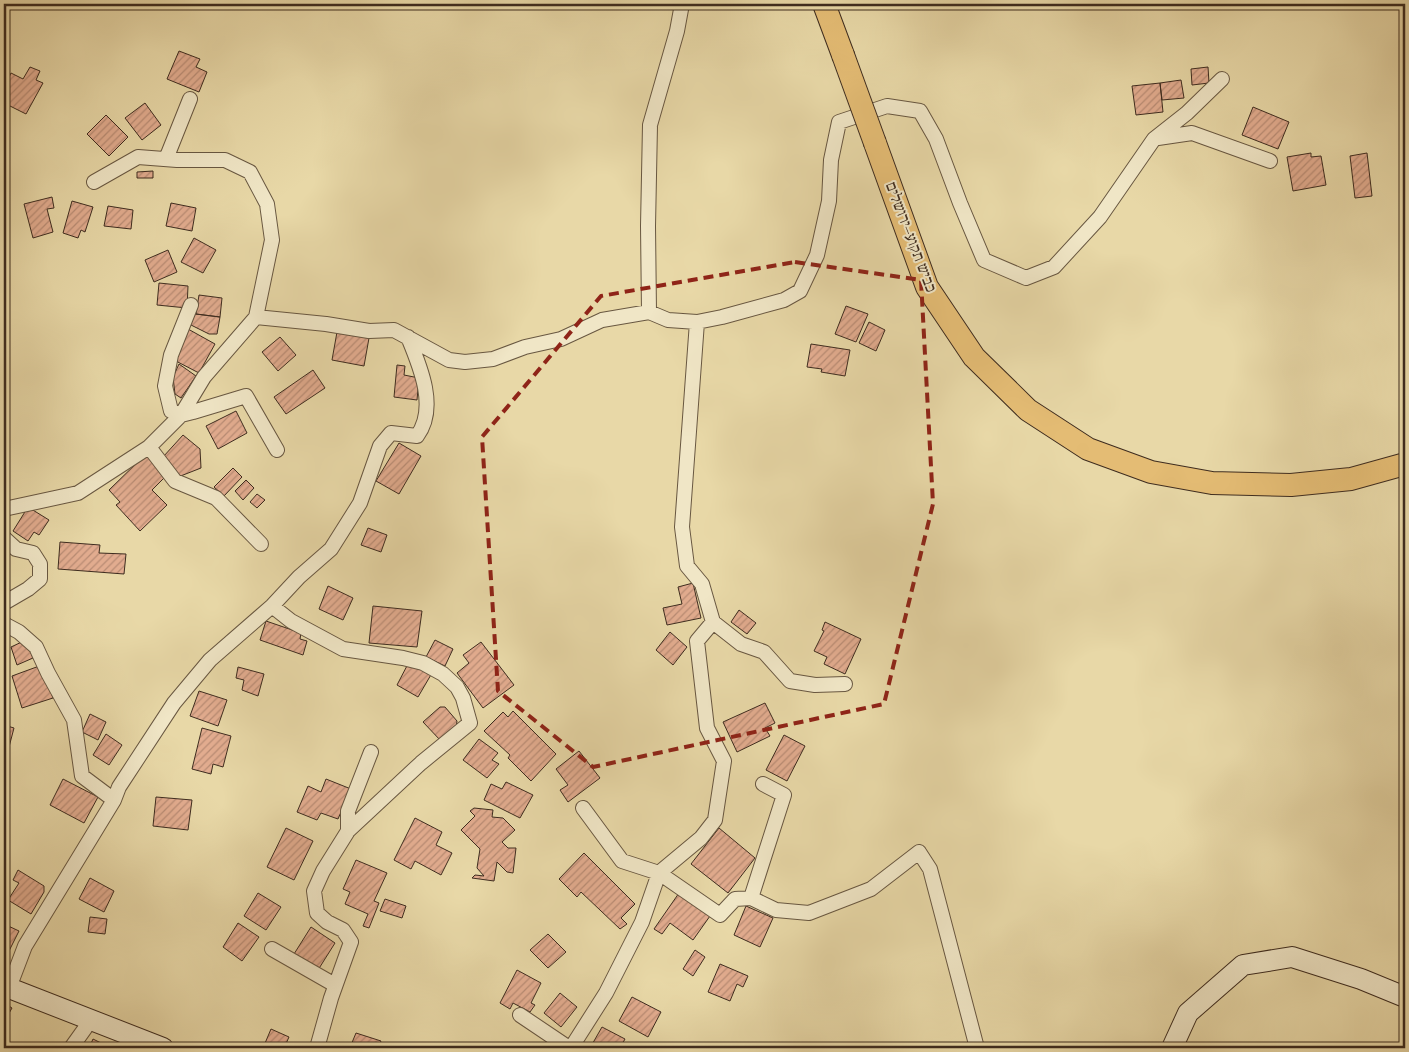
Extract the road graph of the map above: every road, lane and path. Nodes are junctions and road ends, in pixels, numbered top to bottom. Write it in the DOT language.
graph roads {
  1 [pos="682,4"];
  2 [pos="824,4"];
  3 [pos="1222,79"];
  4 [pos="190,99"];
  5 [pos="1154,139"];
  6 [pos="166,159"];
  7 [pos="1270,161"];
  8 [pos="94,182"];
  9 [pos="191,305"];
  10 [pos="649,312"];
  11 [pos="256,318"];
  12 [pos="697,322"];
  13 [pos="408,337"];
  14 [pos="181,415"];
  15 [pos="150,447"];
  16 [pos="278,450"];
  17 [pos="1405,464"];
  18 [pos="4,509"];
  19 [pos="4,538"];
  20 [pos="261,544"];
  21 [pos="4,603"];
  22 [pos="272,606"];
  23 [pos="713,622"];
  24 [pos="4,624"];
  25 [pos="845,684"];
  26 [pos="371,752"];
  27 [pos="763,784"];
  28 [pos="114,800"];
  29 [pos="583,808"];
  30 [pos="348,830"];
  31 [pos="659,873"];
  32 [pos="751,898"];
  33 [pos="272,949"];
  34 [pos="335,985"];
  35 [pos="7,987"];
  36 [pos="1405,997"];
  37 [pos="520,1015"];
  38 [pos="92,1020"];
  39 [pos="70,1048"];
  40 [pos="163,1048"];
  41 [pos="317,1048"];
  42 [pos="570,1048"];
  43 [pos="977,1048"];
  44 [pos="1172,1048"];
  1 -- 10 [label="street"];
  2 -- 17 [label="main road, כביש תקוע–ירושלים, bridge"];
  3 -- 5 [label="street"];
  4 -- 6 [label="street"];
  5 -- 7 [label="street"];
  5 -- 12 [label="street"];
  6 -- 8 [label="street"];
  6 -- 11 [label="street"];
  9 -- 14 [label="street"];
  10 -- 12 [label="street"];
  10 -- 13 [label="street"];
  11 -- 13 [label="street"];
  11 -- 14 [label="street"];
  12 -- 23 [label="street"];
  13 -- 22 [label="street"];
  14 -- 15 [label="street"];
  14 -- 16 [label="street"];
  15 -- 18 [label="street"];
  15 -- 20 [label="street"];
  19 -- 21 [label="street"];
  22 -- 28 [label="street"];
  22 -- 30 [label="street"];
  23 -- 25 [label="street"];
  23 -- 31 [label="street"];
  24 -- 28 [label="street"];
  26 -- 30 [label="street"];
  27 -- 32 [label="street"];
  28 -- 35 [label="street"];
  29 -- 31 [label="street"];
  30 -- 34 [label="street"];
  31 -- 32 [label="street"];
  31 -- 42 [label="street"];
  32 -- 43 [label="street"];
  33 -- 34 [label="street"];
  34 -- 41 [label="street"];
  35 -- 38 [label="street"];
  36 -- 44 [label="street"];
  37 -- 42 [label="street"];
  38 -- 39 [label="street"];
  38 -- 40 [label="street"];
}
